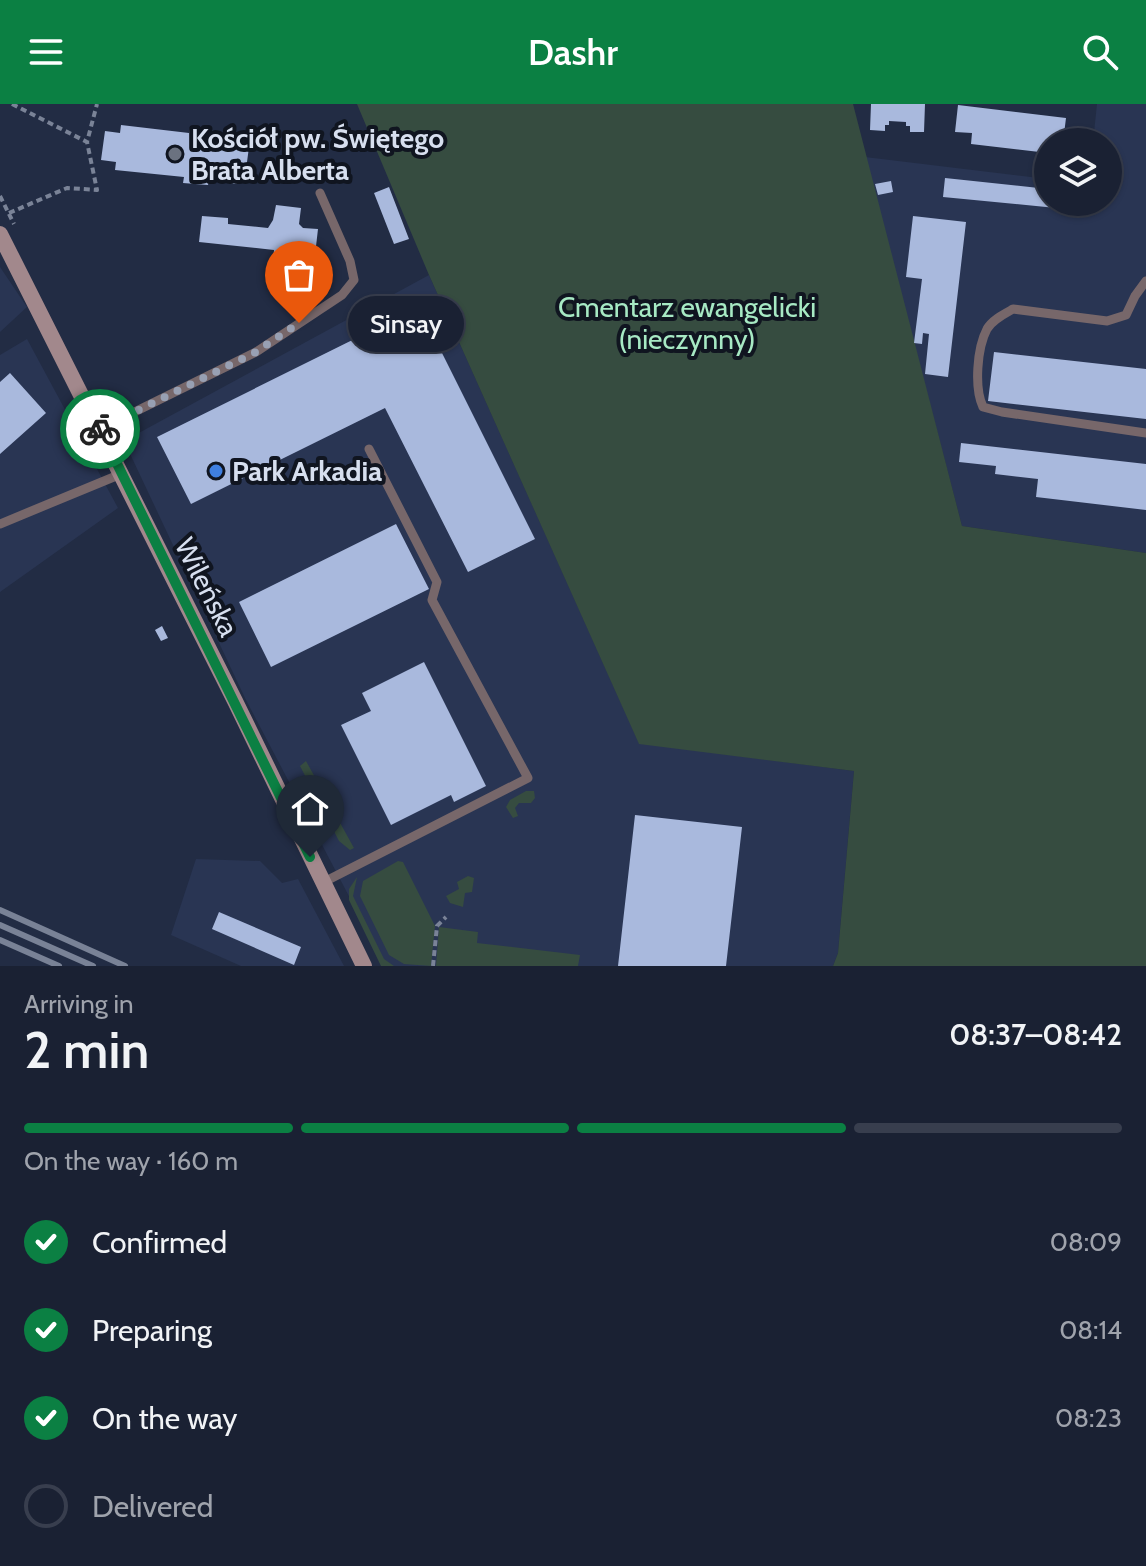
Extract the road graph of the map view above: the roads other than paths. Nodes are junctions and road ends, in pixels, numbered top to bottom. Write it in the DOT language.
graph roads {
  1 [pos="320,193"];
  2 [pos="0,234"];
  3 [pos="1146,281"];
  4 [pos="98,430"];
  5 [pos="1146,433"];
  6 [pos="369,449"];
  7 [pos="121,474"];
  8 [pos="0,524"];
  9 [pos="322,883"];
  10 [pos="364,966"];
  1 -- 4 [label="lane"];
  2 -- 4 [label="street, Wileńska"];
  3 -- 5 [label="lane"];
  4 -- 7 [label="street, Wileńska"];
  6 -- 9 [label="lane"];
  7 -- 8 [label="lane"];
  7 -- 9 [label="street, Wileńska"];
  9 -- 10 [label="street, Wileńska"];
}
